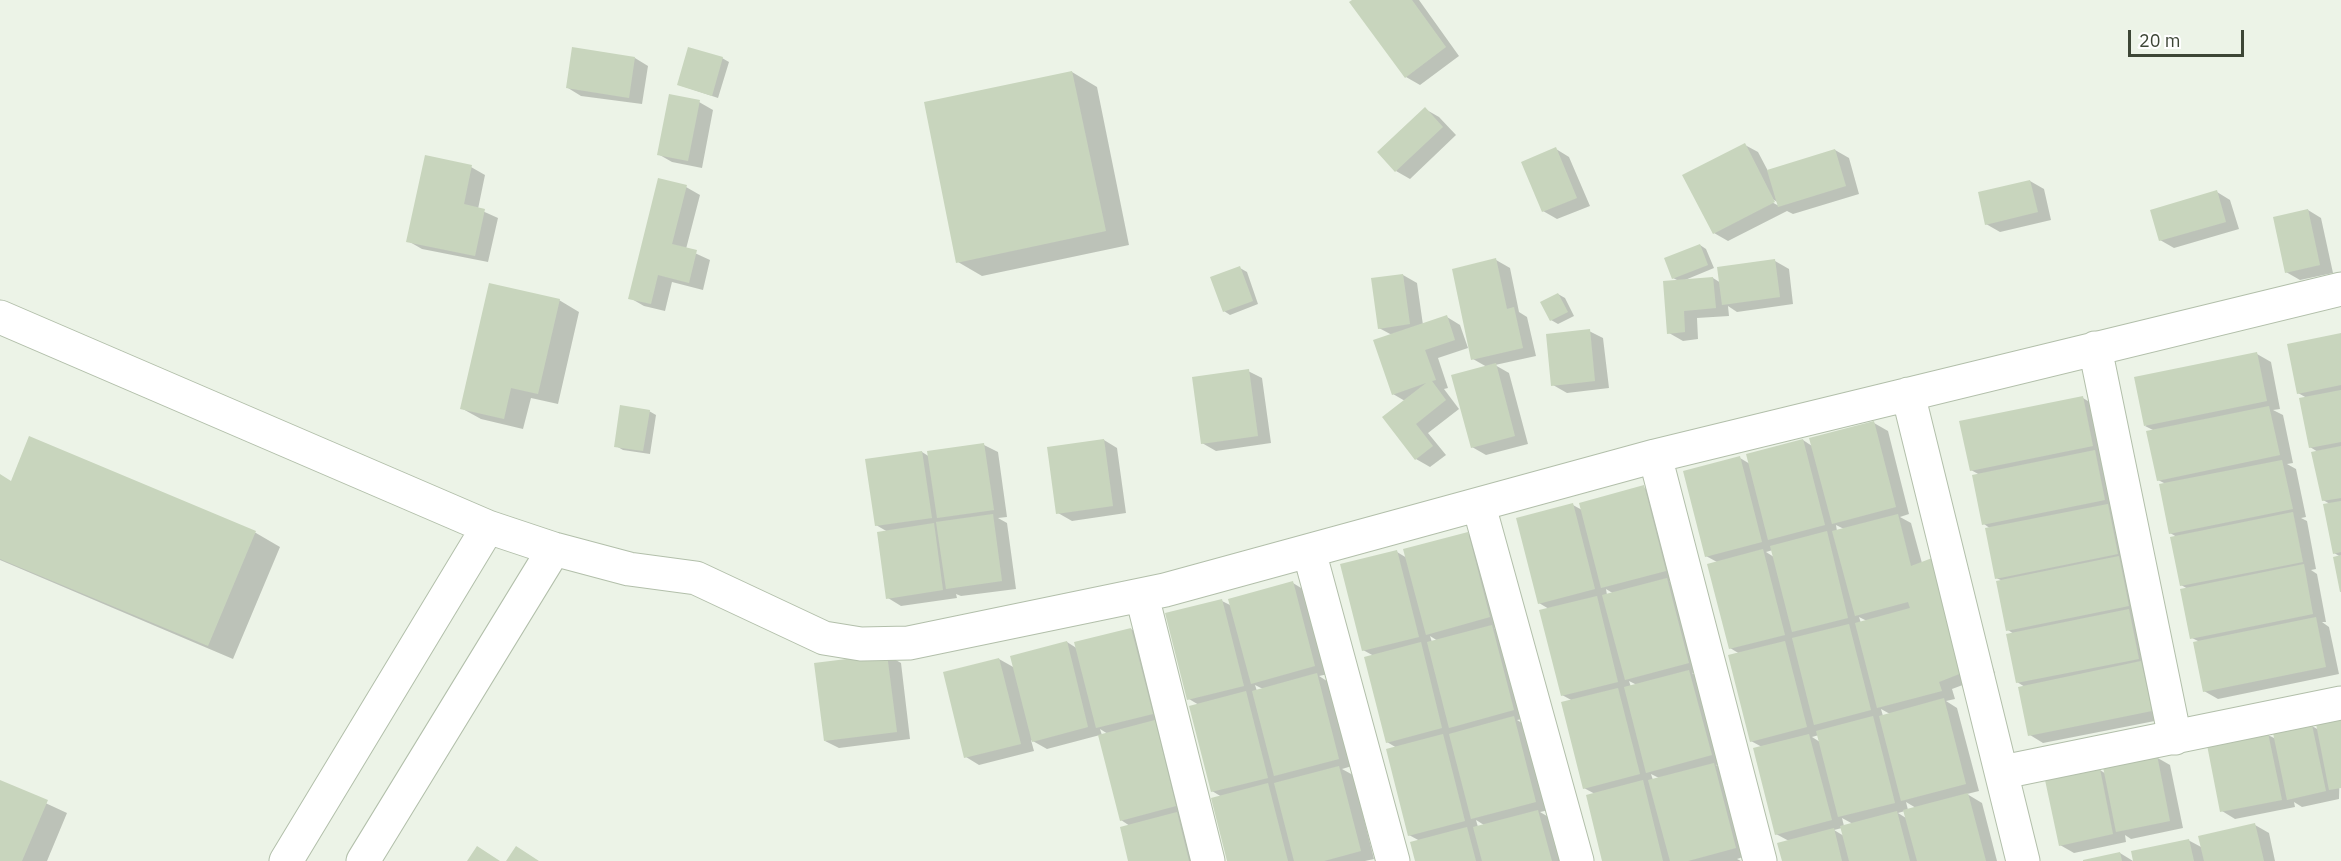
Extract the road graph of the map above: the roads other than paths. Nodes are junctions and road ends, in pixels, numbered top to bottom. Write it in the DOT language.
graph roads {
  1 [pos="2341,289"];
  2 [pos="0,317"];
  3 [pos="2095,348"];
  4 [pos="1908,394"];
  5 [pos="1655,456"];
  6 [pos="1479,506"];
  7 [pos="488,526"];
  8 [pos="554,549"];
  9 [pos="1310,551"];
  10 [pos="1142,596"];
  11 [pos="2341,703"];
  12 [pos="2175,738"];
  13 [pos="2002,772"];
  14 [pos="286,861"];
  15 [pos="363,861"];
  16 [pos="1208,861"];
  17 [pos="1393,861"];
  18 [pos="1577,861"];
  19 [pos="1760,861"];
  20 [pos="2023,861"];
  1 -- 3 [label="street"];
  2 -- 7 [label="street"];
  3 -- 4 [label="street"];
  3 -- 12 [label="street"];
  4 -- 5 [label="street"];
  4 -- 13 [label="street"];
  5 -- 6 [label="street"];
  5 -- 19 [label="street"];
  6 -- 9 [label="street"];
  6 -- 18 [label="street"];
  7 -- 8 [label="street"];
  7 -- 14 [label="street"];
  8 -- 10 [label="street"];
  8 -- 15 [label="street"];
  9 -- 10 [label="street"];
  9 -- 17 [label="street"];
  10 -- 16 [label="street"];
  11 -- 12 [label="street"];
  12 -- 13 [label="street"];
  13 -- 20 [label="street"];
}
